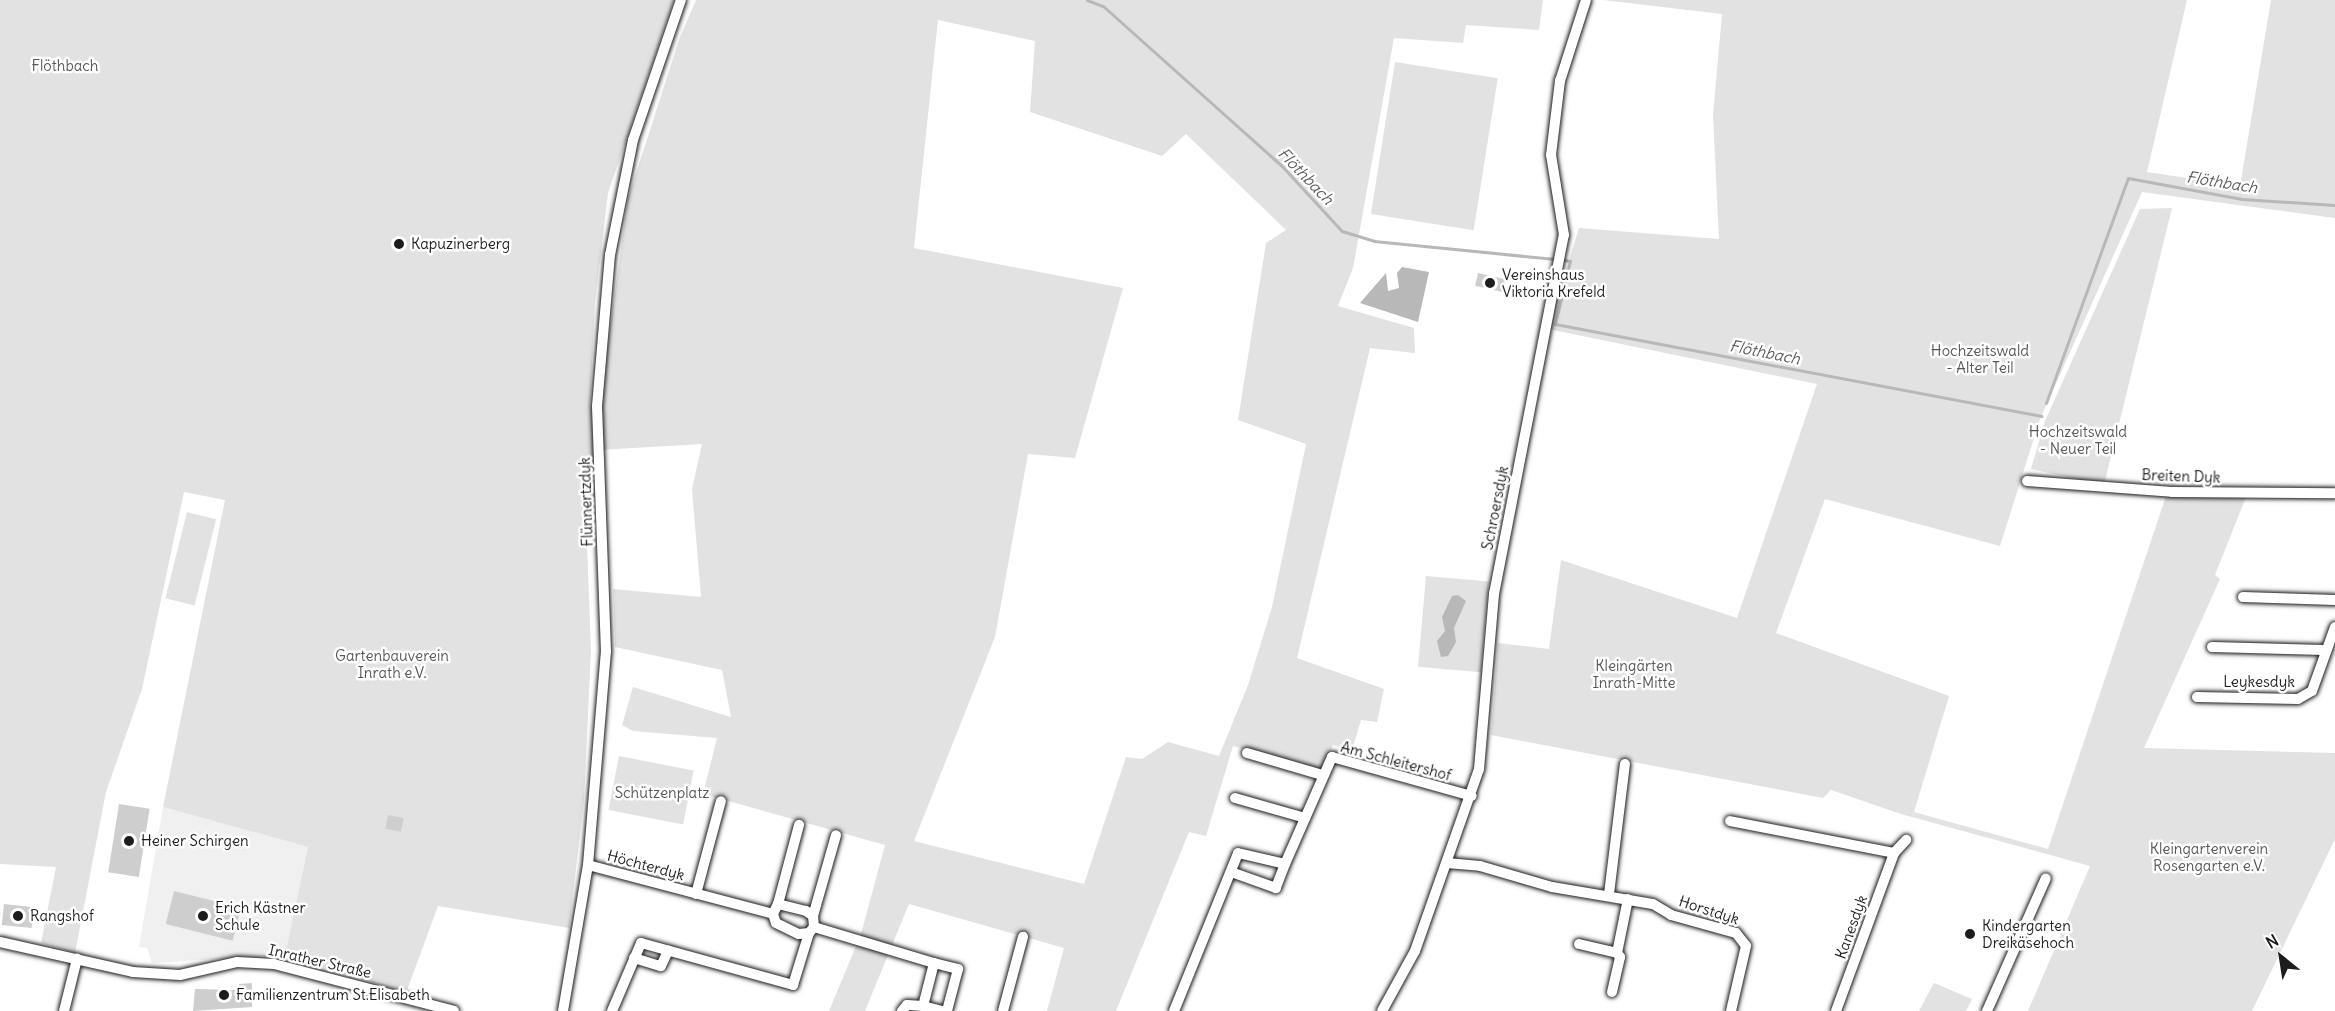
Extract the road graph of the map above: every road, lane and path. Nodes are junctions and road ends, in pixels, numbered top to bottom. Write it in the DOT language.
graph roads {
  1 [pos="681,0"];
  2 [pos="1586,0"];
  3 [pos="2027,481"];
  4 [pos="2335,493"];
  5 [pos="2243,597"];
  6 [pos="2335,600"];
  7 [pos="2335,627"];
  8 [pos="2212,647"];
  9 [pos="2324,650"];
  10 [pos="2197,697"];
  11 [pos="1247,753"];
  12 [pos="1625,764"];
  13 [pos="1323,775"];
  14 [pos="1472,796"];
  15 [pos="1235,798"];
  16 [pos="721,801"];
  17 [pos="1305,818"];
  18 [pos="1730,821"];
  19 [pos="799,825"];
  20 [pos="836,835"];
  21 [pos="1906,840"];
  22 [pos="1894,853"];
  23 [pos="1447,863"];
  24 [pos="1285,864"];
  25 [pos="588,865"];
  26 [pos="1231,872"];
  27 [pos="2046,878"];
  28 [pos="696,894"];
  29 [pos="1609,894"];
  30 [pos="1628,899"];
  31 [pos="775,909"];
  32 [pos="812,925"];
  33 [pos="1023,937"];
  34 [pos="0,942"];
  35 [pos="1579,944"];
  36 [pos="668,951"];
  37 [pos="1617,953"];
  38 [pos="634,958"];
  39 [pos="77,959"];
  40 [pos="934,963"];
  41 [pos="1612,992"];
  42 [pos="923,1006"];
  43 [pos="64,1011"];
  44 [pos="454,1011"];
  45 [pos="563,1011"];
  46 [pos="612,1011"];
  47 [pos="902,1011"];
  48 [pos="945,1011"];
  49 [pos="1003,1011"];
  50 [pos="1174,1011"];
  51 [pos="1382,1011"];
  52 [pos="1731,1011"];
  53 [pos="1836,1011"];
  54 [pos="1987,1011"];
  1 -- 25 [label="street, Flünnertzdyk"];
  2 -- 14 [label="street, Schroersdyk"];
  3 -- 4 [label="street, Breiten Dyk"];
  5 -- 6 [label="street"];
  7 -- 9 [label="street, Leykesdyk"];
  8 -- 9 [label="street"];
  9 -- 10 [label="street, Leykesdyk"];
  11 -- 13 [label="street"];
  12 -- 29 [label="street"];
  13 -- 14 [label="street, Am Schleitershof"];
  13 -- 17 [label="street"];
  14 -- 23 [label="street, Schroersdyk"];
  15 -- 17 [label="street"];
  16 -- 28 [label="street, Höchterdyk"];
  17 -- 24 [label="street"];
  18 -- 22 [label="street"];
  19 -- 31 [label="street"];
  20 -- 32 [label="street"];
  21 -- 22 [label="street, Kanesdyk"];
  22 -- 53 [label="street, Kanesdyk"];
  23 -- 29 [label="street, Horstdyk"];
  23 -- 51 [label="street, Schroersdyk"];
  24 -- 26 [label="street"];
  24 -- 26 [label="street"];
  25 -- 28 [label="street, Höchterdyk"];
  25 -- 45 [label="street, Flünnertzdyk"];
  26 -- 50 [label="street"];
  27 -- 54 [label="street"];
  28 -- 31 [label="street, Höchterdyk"];
  29 -- 30 [label="street, Horstdyk"];
  30 -- 37 [label="street"];
  30 -- 52 [label="street, Horstdyk"];
  31 -- 32 [label="street, Höchterdyk"];
  31 -- 32 [label="street, Höchterdyk"];
  32 -- 36 [label="street"];
  32 -- 40 [label="street"];
  33 -- 49 [label="street"];
  34 -- 39 [label="street, Inrather Straße"];
  35 -- 37 [label="street"];
  36 -- 38 [label="street"];
  36 -- 38 [label="street"];
  37 -- 41 [label="street"];
  38 -- 46 [label="street"];
  39 -- 43 [label="street"];
  39 -- 44 [label="street, Inrather Straße"];
  40 -- 42 [label="street"];
  40 -- 48 [label="street"];
  42 -- 47 [label="street"];
  42 -- 48 [label="street"];
}
